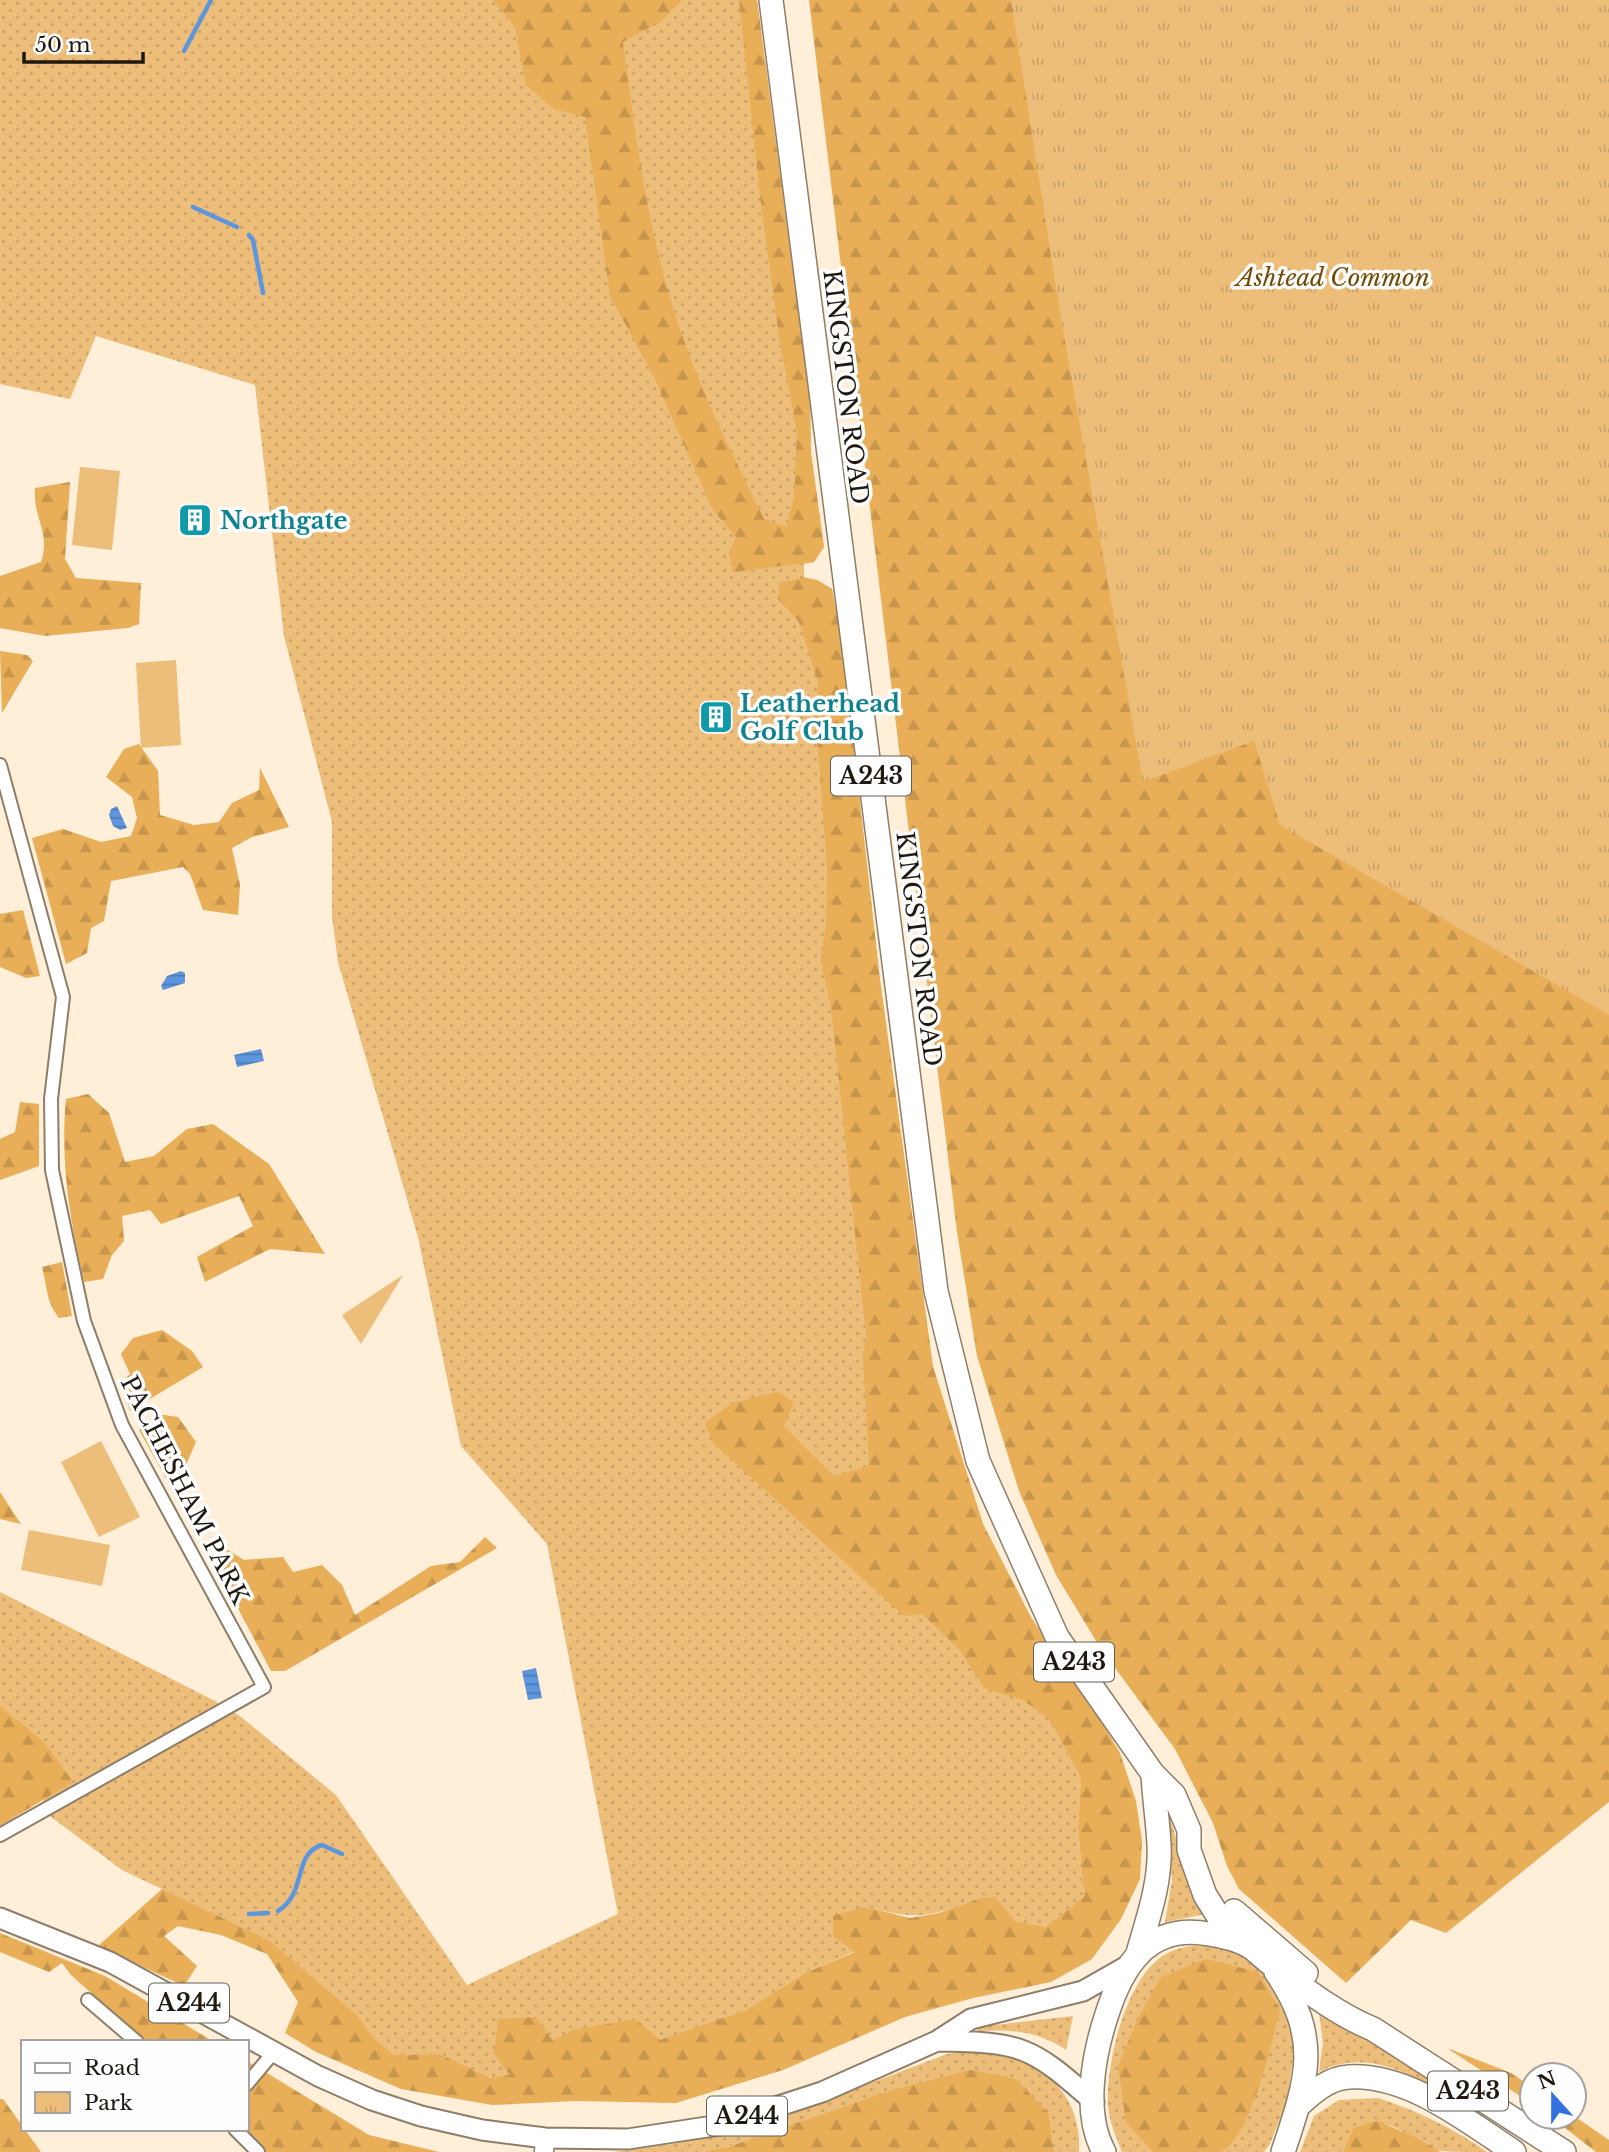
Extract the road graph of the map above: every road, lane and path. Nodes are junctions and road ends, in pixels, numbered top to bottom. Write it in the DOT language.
graph roads {
  1 [pos="771,0"];
  2 [pos="0,765"];
  3 [pos="1153,1774"];
  4 [pos="1189,1830"];
  5 [pos="0,1835"];
  6 [pos="0,1918"];
  7 [pos="1249,1946"];
  8 [pos="1133,1960"];
  9 [pos="1270,1963"];
  10 [pos="88,2000"];
  11 [pos="1373,2029"];
  12 [pos="135,2040"];
  13 [pos="937,2040"];
  14 [pos="273,2053"];
  15 [pos="248,2083"];
  16 [pos="1094,2102"];
  17 [pos="1299,2105"];
  18 [pos="238,2131"];
  19 [pos="545,2145"];
  20 [pos="1100,2148"];
  21 [pos="258,2152"];
  22 [pos="1283,2152"];
  23 [pos="1514,2152"];
  24 [pos="1564,2152"];
  1 -- 3 [label="highway, KINGSTON ROAD / A243"];
  2 -- 5 [label="street, PACHESHAM PARK"];
  3 -- 4 [label="highway, KINGSTON ROAD / A243"];
  3 -- 8 [label="highway"];
  4 -- 7 [label="highway, KINGSTON ROAD / A243"];
  4 -- 11 [label="highway"];
  6 -- 14 [label="main road, A244"];
  7 -- 8 [label="highway"];
  7 -- 9 [label="highway, KINGSTON ROAD"];
  8 -- 13 [label="main road, A244"];
  8 -- 16 [label="highway"];
  9 -- 11 [label="highway, A243"];
  9 -- 17 [label="highway"];
  10 -- 12 [label="street"];
  11 -- 24 [label="highway, A243"];
  13 -- 16 [label="main road, A244"];
  13 -- 19 [label="main road, A244"];
  14 -- 15 [label="street"];
  14 -- 19 [label="main road, A244"];
  16 -- 20 [label="highway"];
  17 -- 22 [label="highway"];
  17 -- 23 [label="highway, A243"];
  18 -- 21 [label="street"];
}
